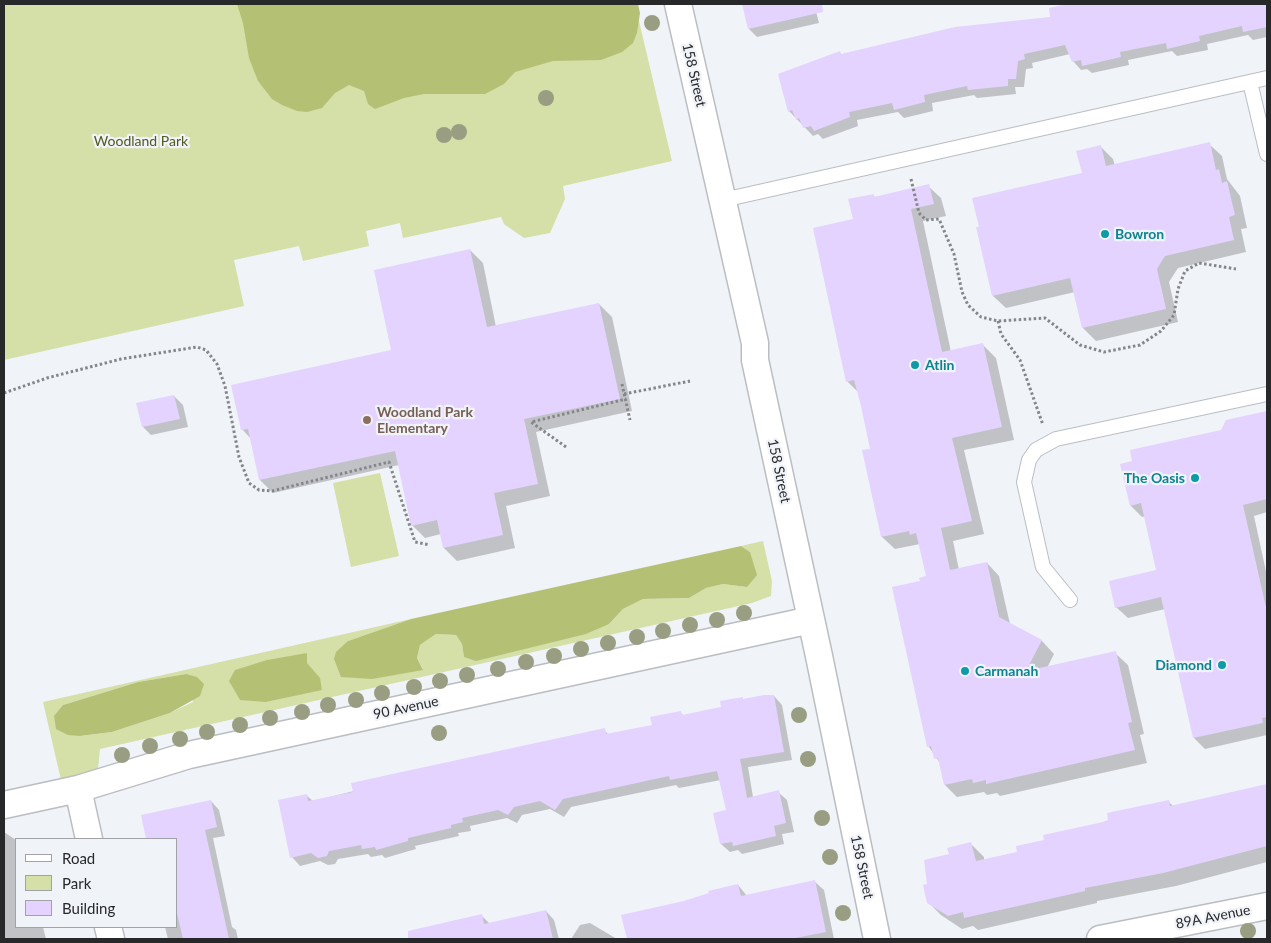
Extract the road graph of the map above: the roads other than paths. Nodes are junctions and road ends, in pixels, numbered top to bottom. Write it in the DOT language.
graph roads {
  1 [pos="678,4"];
  2 [pos="1267,78"];
  3 [pos="1250,82"];
  4 [pos="1267,154"];
  5 [pos="723,200"];
  6 [pos="1267,394"];
  7 [pos="1070,600"];
  8 [pos="811,620"];
  9 [pos="78,789"];
  10 [pos="4,805"];
  11 [pos="89,838"];
  12 [pos="1267,906"];
  13 [pos="877,939"];
  14 [pos="1100,939"];
  1 -- 5 [label="street, 158 Street"];
  2 -- 3 [label="lane"];
  3 -- 4 [label="lane"];
  3 -- 5 [label="lane"];
  5 -- 8 [label="street, 158 Street"];
  6 -- 7 [label="lane"];
  8 -- 9 [label="street, 90 Avenue"];
  8 -- 13 [label="street, 158 Street"];
  9 -- 10 [label="street, 90 Avenue"];
  9 -- 11 [label="street"];
  12 -- 14 [label="street, 89A Avenue"];
}
